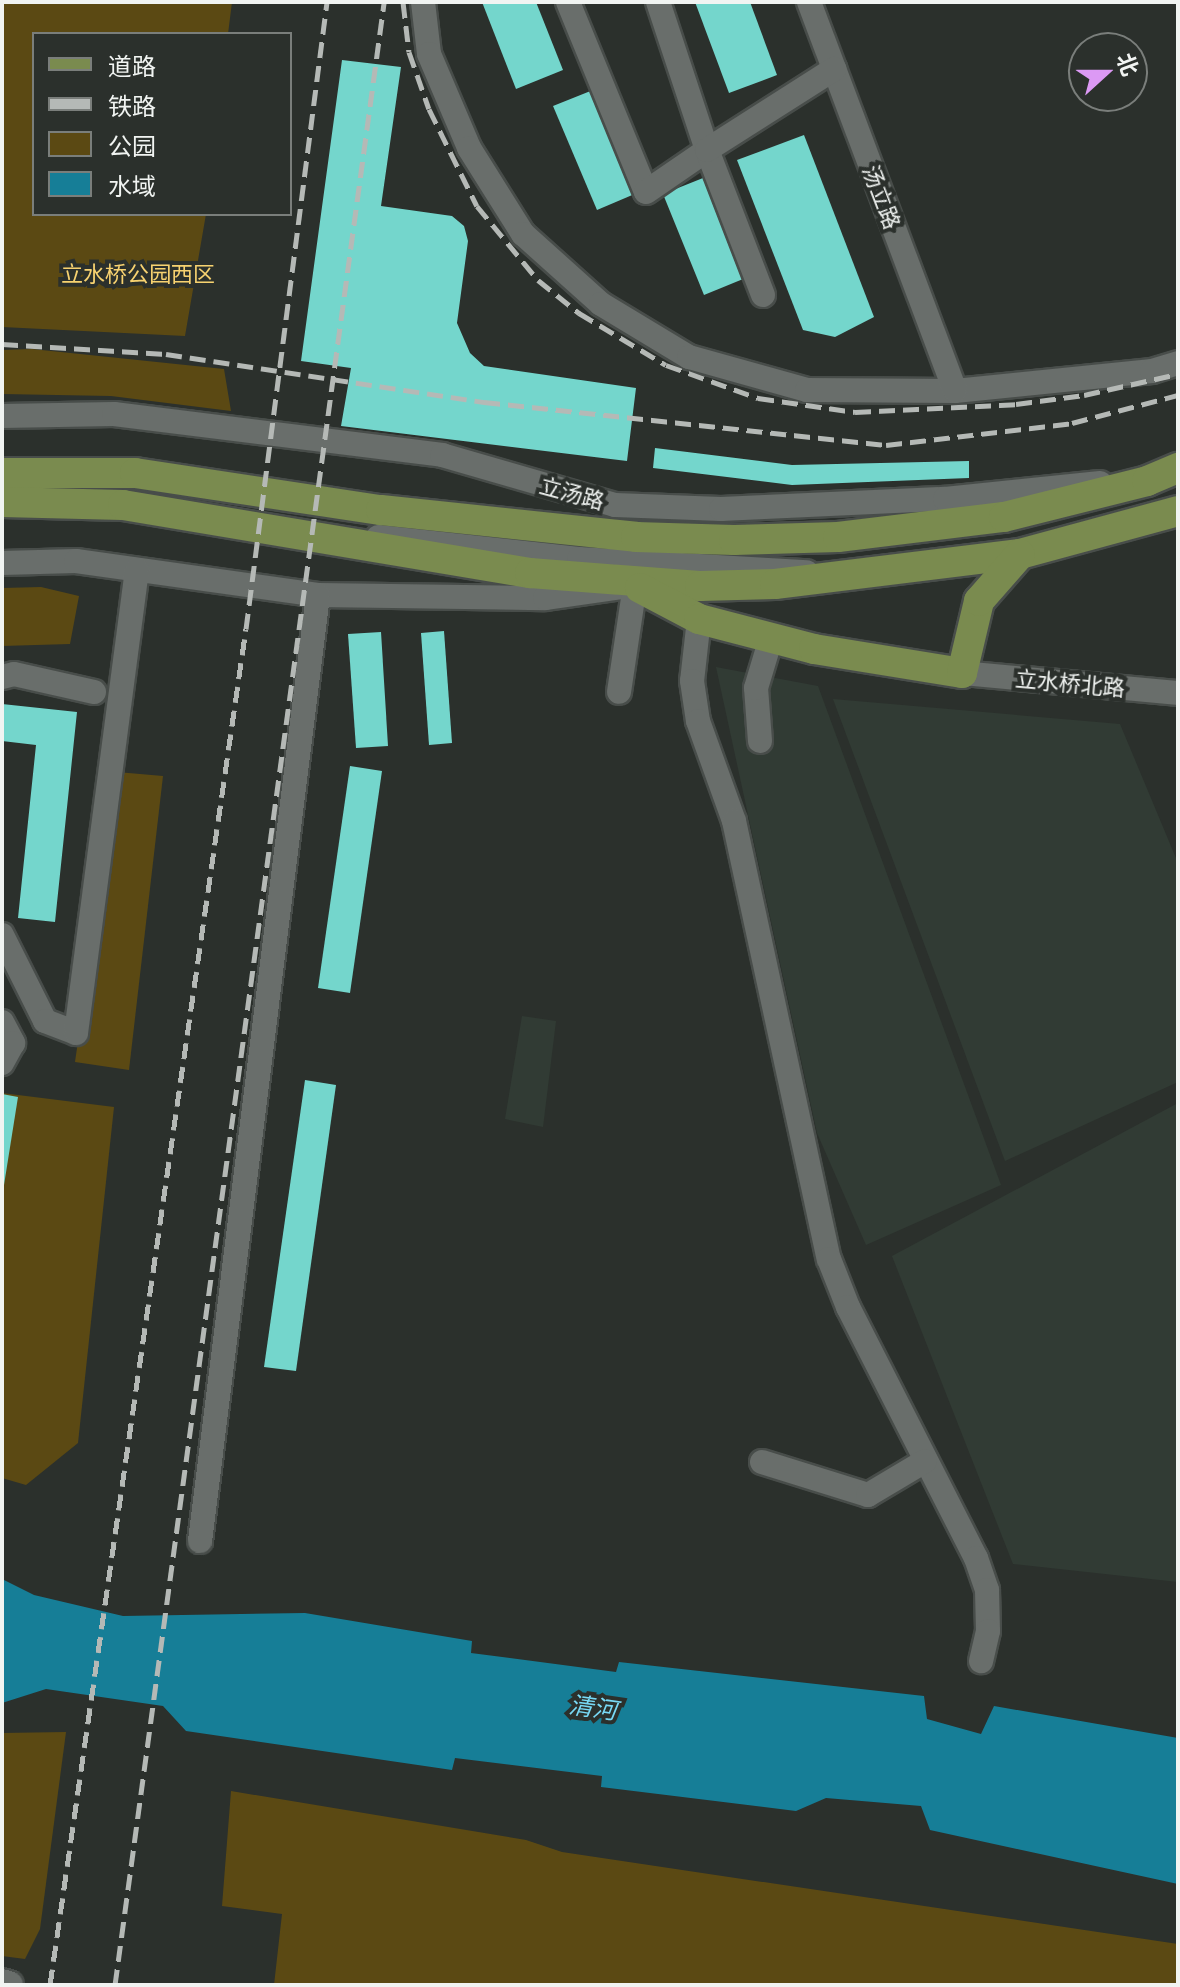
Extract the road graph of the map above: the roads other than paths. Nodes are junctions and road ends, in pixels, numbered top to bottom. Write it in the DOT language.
graph roads {
  1 [pos="423,2"];
  2 [pos="568,2"];
  3 [pos="658,2"];
  4 [pos="809,2"];
  5 [pos="834,69"];
  6 [pos="707,150"];
  7 [pos="763,295"];
  8 [pos="1178,363"];
  9 [pos="955,391"];
  10 [pos="2,416"];
  11 [pos="1178,468"];
  12 [pos="2,473"];
  13 [pos="1147,481"];
  14 [pos="2,502"];
  15 [pos="1178,511"];
  16 [pos="335,537"];
  17 [pos="1020,554"];
  18 [pos="2,563"];
  19 [pos="137,570"];
  20 [pos="845,574"];
  21 [pos="635,585"];
  22 [pos="318,595"];
  23 [pos="699,619"];
  24 [pos="771,638"];
  25 [pos="962,673"];
  26 [pos="2,677"];
  27 [pos="94,692"];
  28 [pos="619,692"];
  29 [pos="1178,693"];
  30 [pos="760,741"];
  31 [pos="2,935"];
  32 [pos="2,1022"];
  33 [pos="2,1063"];
  34 [pos="925,1461"];
  35 [pos="762,1462"];
  36 [pos="200,1541"];
  37 [pos="981,1661"];
  1 -- 9 [label="street"];
  2 -- 6 [label="street"];
  3 -- 6 [label="street"];
  4 -- 5 [label="street, 汤立路"];
  5 -- 6 [label="street"];
  5 -- 9 [label="street, 汤立路"];
  6 -- 7 [label="street"];
  8 -- 9 [label="street"];
  10 -- 13 [label="street, 立汤路"];
  11 -- 13 [label="main road, 立汤路"];
  12 -- 13 [label="main road, 立汤路"];
  14 -- 16 [label="main road"];
  15 -- 17 [label="main road"];
  16 -- 20 [label="street"];
  16 -- 21 [label="main road"];
  17 -- 20 [label="main road"];
  17 -- 25 [label="main road"];
  18 -- 19 [label="street"];
  19 -- 22 [label="street"];
  19 -- 31 [label="street"];
  20 -- 21 [label="main road"];
  21 -- 22 [label="street"];
  21 -- 23 [label="main road"];
  21 -- 28 [label="street"];
  22 -- 36 [label="street"];
  23 -- 24 [label="main road"];
  23 -- 34 [label="street"];
  24 -- 25 [label="main road"];
  24 -- 30 [label="street"];
  25 -- 29 [label="street, 立水桥北路"];
  26 -- 27 [label="street"];
  32 -- 33 [label="street"];
  34 -- 35 [label="street"];
  34 -- 37 [label="street"];
}
